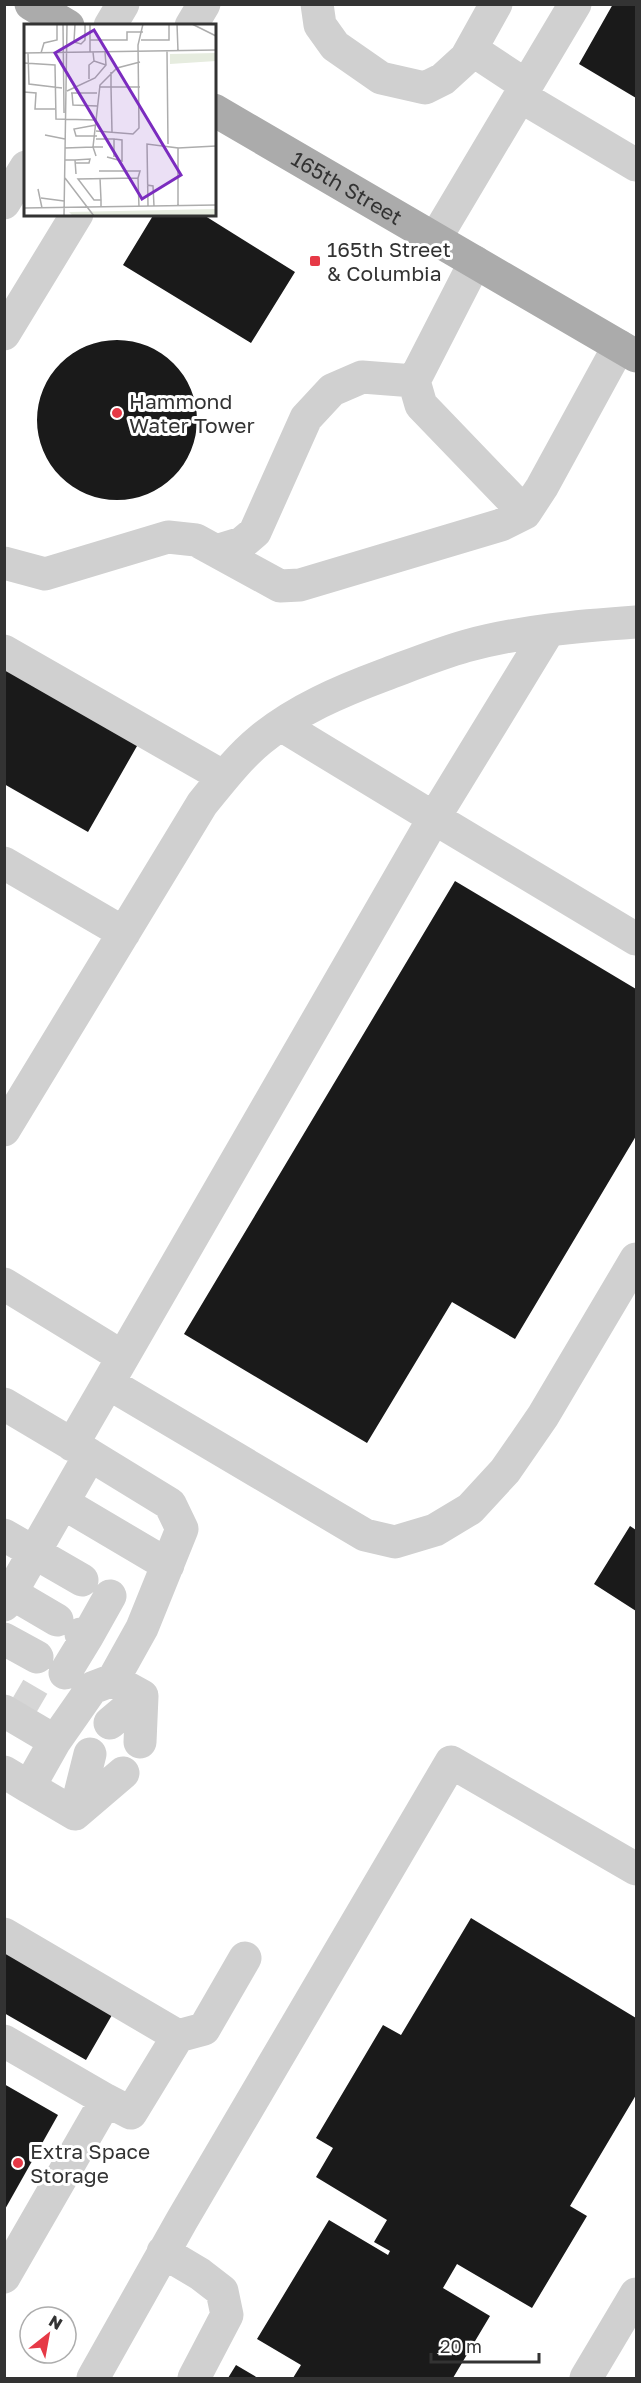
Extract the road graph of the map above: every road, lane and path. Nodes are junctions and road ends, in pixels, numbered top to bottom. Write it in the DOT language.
graph roads {
  1 [pos="31,4"];
  2 [pos="123,4"];
  3 [pos="204,4"];
  4 [pos="317,4"];
  5 [pos="496,4"];
  6 [pos="574,4"];
  7 [pos="65,24"];
  8 [pos="111,24"];
  9 [pos="192,24"];
  10 [pos="471,49"];
  11 [pos="523,91"];
  12 [pos="216,111"];
  13 [pos="636,165"];
  14 [pos="24,170"];
  15 [pos="4,203"];
  16 [pos="76,216"];
  17 [pos="435,239"];
  18 [pos="475,262"];
  19 [pos="4,334"];
  20 [pos="628,351"];
  21 [pos="414,381"];
  22 [pos="525,513"];
  23 [pos="216,551"];
  24 [pos="4,563"];
  25 [pos="636,622"];
  26 [pos="549,630"];
  27 [pos="4,651"];
  28 [pos="281,725"];
  29 [pos="224,777"];
  30 [pos="434,818"];
  31 [pos="4,863"];
  32 [pos="124,933"];
  33 [pos="636,939"];
  34 [pos="9,1111"];
  35 [pos="636,1259"];
  36 [pos="4,1284"];
  37 [pos="116,1370"];
  38 [pos="4,1404"];
  39 [pos="81,1450"];
  40 [pos="63,1503"];
  41 [pos="4,1534"];
  42 [pos="36,1552"];
  43 [pos="168,1565"];
  44 [pos="99,1590"];
  45 [pos="8,1599"];
  46 [pos="147,1616"];
  47 [pos="75,1630"];
  48 [pos="4,1639"];
  49 [pos="74,1674"];
  50 [pos="141,1696"];
  51 [pos="31,1711"];
  52 [pos="110,1723"];
  53 [pos="140,1742"];
  54 [pos="90,1754"];
  55 [pos="123,1773"];
  56 [pos="17,1780"];
  57 [pos="75,1814"];
  58 [pos="636,1869"];
  59 [pos="4,1934"];
  60 [pos="245,1958"];
  61 [pos="178,2037"];
  62 [pos="4,2041"];
  63 [pos="106,2100"];
  64 [pos="164,2252"];
  65 [pos="4,2277"];
  66 [pos="636,2295"];
  67 [pos="93,2379"];
  68 [pos="194,2379"];
  69 [pos="586,2379"];
  1 -- 7 [label="main road"];
  2 -- 8 [label="street"];
  3 -- 9 [label="street"];
  4 -- 10 [label="street"];
  5 -- 10 [label="street"];
  6 -- 11 [label="street"];
  10 -- 11 [label="street"];
  11 -- 13 [label="street"];
  11 -- 17 [label="street"];
  12 -- 17 [label="main road, 165th Street"];
  14 -- 15 [label="street"];
  16 -- 19 [label="street"];
  17 -- 18 [label="main road, 165th Street"];
  18 -- 20 [label="main road, 165th Street"];
  18 -- 21 [label="street"];
  20 -- 22 [label="street"];
  21 -- 22 [label="street"];
  21 -- 23 [label="street"];
  22 -- 23 [label="street"];
  23 -- 24 [label="street"];
  25 -- 26 [label="street"];
  26 -- 28 [label="street"];
  26 -- 30 [label="street"];
  27 -- 29 [label="street"];
  28 -- 29 [label="street"];
  28 -- 30 [label="street"];
  29 -- 32 [label="street"];
  30 -- 33 [label="street"];
  30 -- 37 [label="street"];
  31 -- 32 [label="street"];
  32 -- 34 [label="street"];
  35 -- 37 [label="street"];
  36 -- 37 [label="street"];
  37 -- 39 [label="street"];
  38 -- 39 [label="street"];
  39 -- 40 [label="street"];
  39 -- 43 [label="street"];
  40 -- 42 [label="street"];
  40 -- 43 [label="street"];
  41 -- 42 [label="street"];
  42 -- 44 [label="street"];
  42 -- 45 [label="street"];
  43 -- 46 [label="street"];
  44 -- 46 [label="street"];
  44 -- 47 [label="street"];
  45 -- 47 [label="street"];
  46 -- 49 [label="street"];
  47 -- 49 [label="street"];
  48 -- 49 [label="street"];
  49 -- 50 [label="street"];
  49 -- 51 [label="street"];
  50 -- 52 [label="street"];
  50 -- 53 [label="street"];
  51 -- 56 [label="street"];
  54 -- 57 [label="street"];
  55 -- 57 [label="street"];
  56 -- 57 [label="street"];
  58 -- 64 [label="street"];
  59 -- 61 [label="street"];
  60 -- 61 [label="street"];
  61 -- 63 [label="street"];
  62 -- 63 [label="street"];
  63 -- 65 [label="street"];
  64 -- 67 [label="street"];
  64 -- 68 [label="street"];
  66 -- 69 [label="street"];
}
